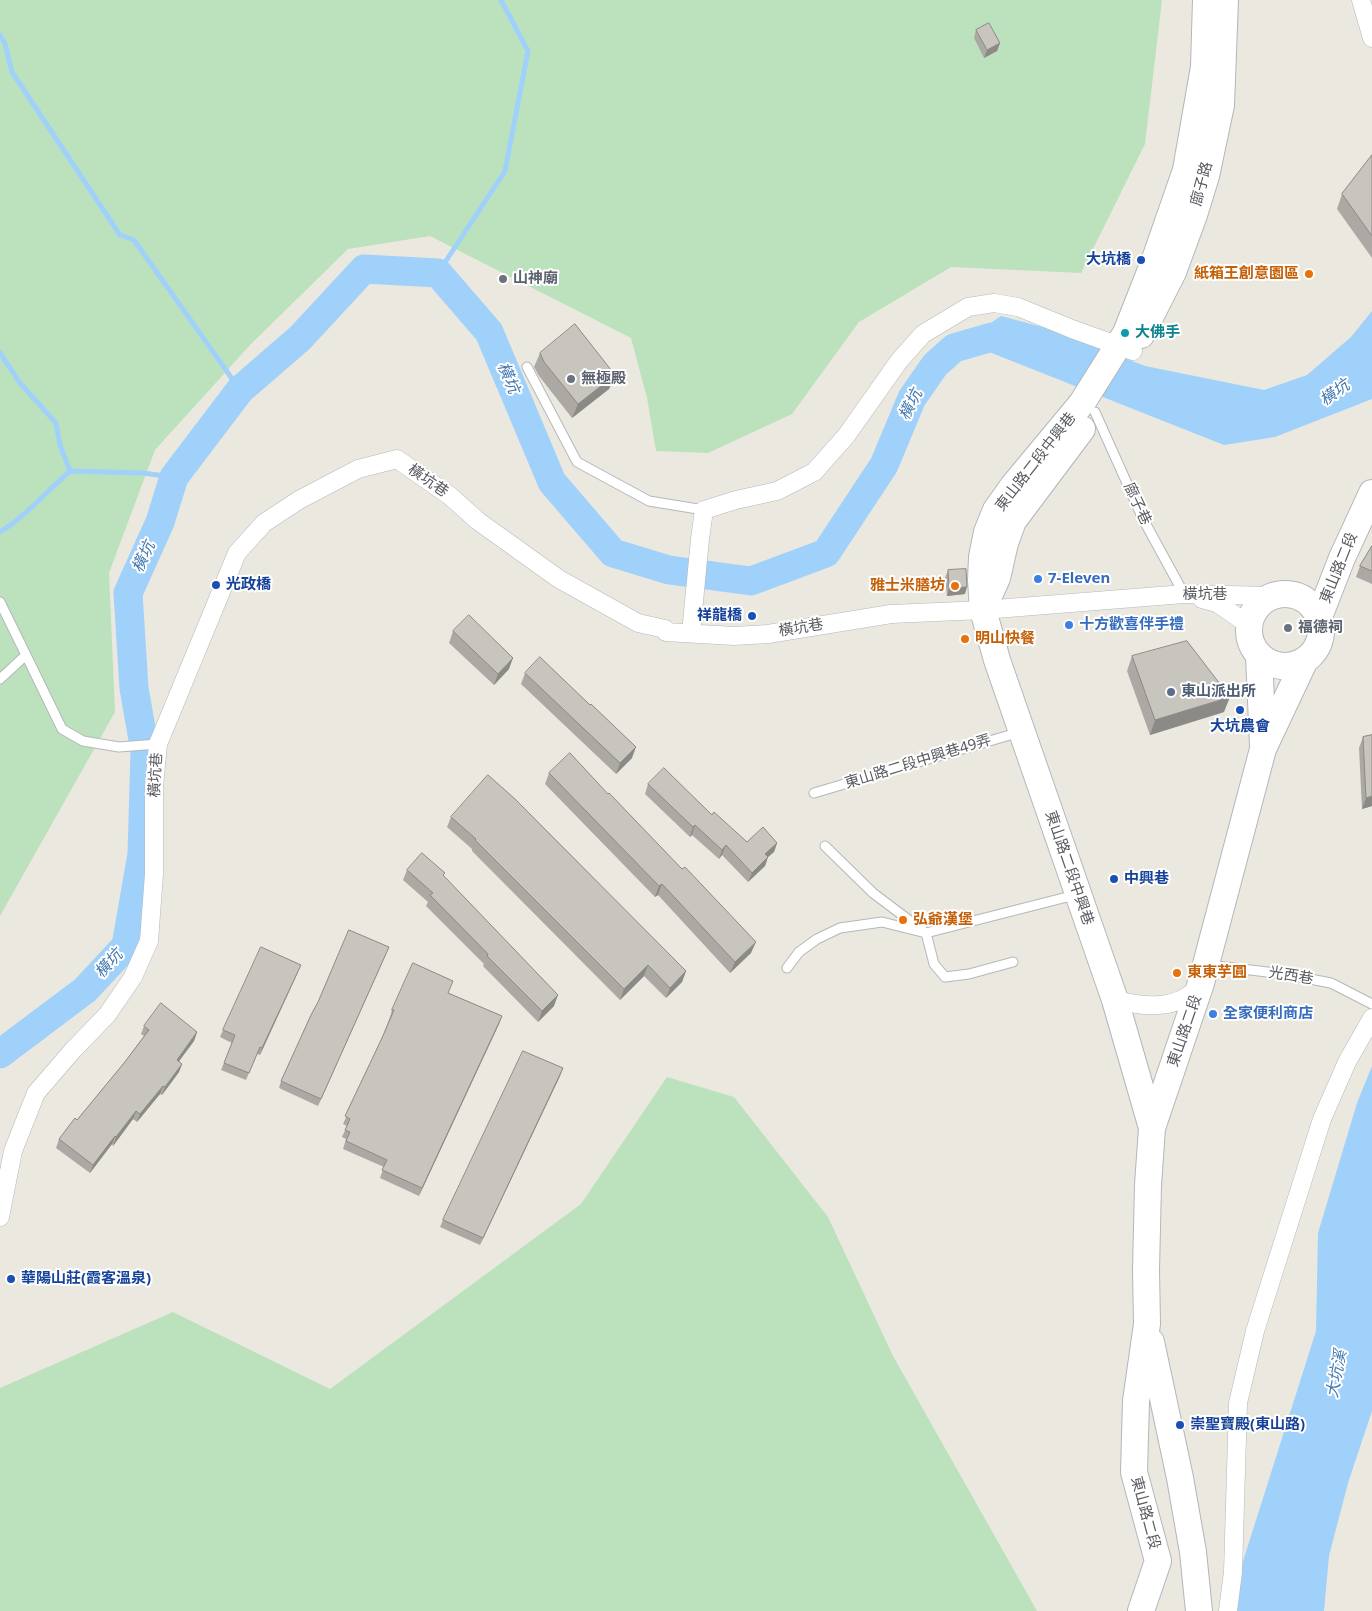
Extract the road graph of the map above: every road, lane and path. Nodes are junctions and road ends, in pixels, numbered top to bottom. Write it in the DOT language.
graph roads {
  1 [pos="1206,0"];
  2 [pos="1225,0"];
  3 [pos="1361,0"];
  4 [pos="1372,38"];
  5 [pos="1125,350"];
  6 [pos="527,367"];
  7 [pos="1092,407"];
  8 [pos="1372,493"];
  9 [pos="704,510"];
  10 [pos="1342,558"];
  11 [pos="1184,594"];
  12 [pos="1279,595"];
  13 [pos="0,602"];
  14 [pos="983,610"];
  15 [pos="1319,617"];
  16 [pos="5,619"];
  17 [pos="1249,625"];
  18 [pos="691,633"];
  19 [pos="26,655"];
  20 [pos="1259,656"];
  21 [pos="1304,662"];
  22 [pos="0,679"];
  23 [pos="1023,731"];
  24 [pos="157,744"];
  25 [pos="1263,749"];
  26 [pos="814,793"];
  27 [pos="825,846"];
  28 [pos="1078,895"];
  29 [pos="926,933"];
  30 [pos="1013,962"];
  31 [pos="787,968"];
  32 [pos="1203,974"];
  33 [pos="1115,1000"];
  34 [pos="1372,1004"];
  35 [pos="1372,1018"];
  36 [pos="1152,1128"];
  37 [pos="0,1217"];
  38 [pos="1147,1324"];
  39 [pos="1141,1611"];
  40 [pos="1199,1611"];
  41 [pos="1228,1611"];
  1 -- 5 [label="main road, 廍子路"];
  2 -- 5 [label="main road, 廍子路"];
  3 -- 4 [label="street"];
  5 -- 7 [label="main road"];
  5 -- 9 [label="street"];
  6 -- 9 [label="lane"];
  7 -- 11 [label="lane, 廍子巷"];
  7 -- 14 [label="main road, 東山路二段中興巷"];
  8 -- 10 [label="main road, 東山路二段"];
  9 -- 18 [label="street"];
  10 -- 12 [label="main road"];
  10 -- 15 [label="main road, 東山路二段"];
  11 -- 12 [label="street, 橫坑巷"];
  11 -- 14 [label="street, 橫坑巷"];
  11 -- 17 [label="street"];
  12 -- 15 [label="main road"];
  12 -- 17 [label="main road"];
  13 -- 16 [label="lane"];
  14 -- 18 [label="street, 橫坑巷"];
  14 -- 23 [label="main road, 東山路二段中興巷"];
  15 -- 21 [label="main road"];
  16 -- 19 [label="lane"];
  17 -- 20 [label="main road"];
  18 -- 24 [label="street, 橫坑巷"];
  19 -- 22 [label="lane"];
  19 -- 24 [label="lane"];
  20 -- 21 [label="main road"];
  20 -- 25 [label="main road"];
  21 -- 25 [label="main road, 東山路二段"];
  23 -- 26 [label="lane, 東山路二段中興巷49弄"];
  23 -- 28 [label="main road, 東山路二段中興巷"];
  24 -- 37 [label="street, 橫坑巷"];
  25 -- 32 [label="main road, 東山路二段"];
  27 -- 29 [label="lane"];
  28 -- 29 [label="lane"];
  28 -- 33 [label="main road, 東山路二段中興巷"];
  29 -- 30 [label="lane"];
  29 -- 31 [label="lane"];
  32 -- 33 [label="street"];
  32 -- 34 [label="lane, 光西巷"];
  32 -- 36 [label="main road, 東山路二段"];
  33 -- 36 [label="main road, 東山路二段中興巷"];
  35 -- 41 [label="street"];
  36 -- 38 [label="main road, 東山路二段"];
  38 -- 39 [label="main road, 東山路二段"];
  38 -- 40 [label="main road, 東山路二段"];
}
